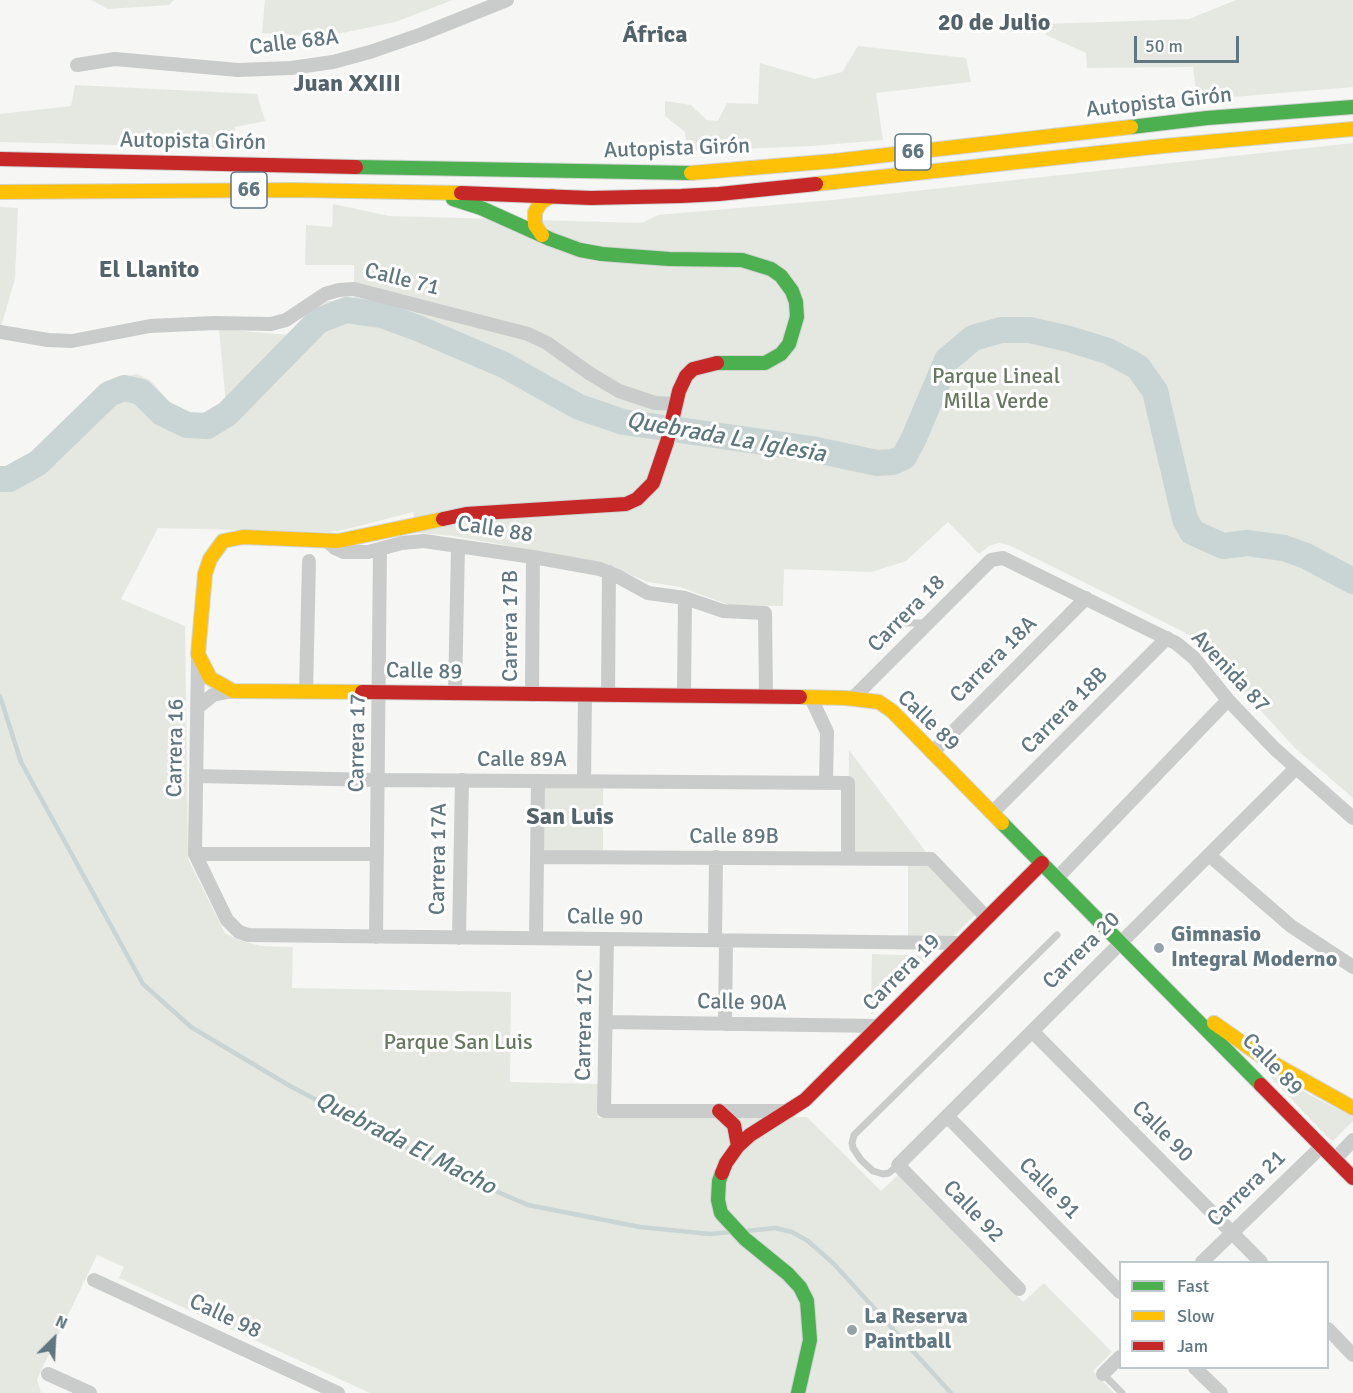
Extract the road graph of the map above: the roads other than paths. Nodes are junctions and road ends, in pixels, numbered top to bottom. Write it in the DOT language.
graph roads {
  1 [pos="507,0"];
  2 [pos="76,65"];
  3 [pos="1353,107"];
  4 [pos="1353,129"];
  5 [pos="0,159"];
  6 [pos="471,170"];
  7 [pos="0,192"];
  8 [pos="426,192"];
  9 [pos="497,194"];
  10 [pos="552,196"];
  11 [pos="542,235"];
  12 [pos="0,332"];
  13 [pos="674,411"];
  14 [pos="327,541"];
  15 [pos="458,546"];
  16 [pos="217,547"];
  17 [pos="380,550"];
  18 [pos="533,557"];
  19 [pos="991,560"];
  20 [pos="309,561"];
  21 [pos="609,572"];
  22 [pos="685,598"];
  23 [pos="1086,598"];
  24 [pos="898,623"];
  25 [pos="928,623"];
  26 [pos="1167,638"];
  27 [pos="198,654"];
  28 [pos="233,691"];
  29 [pos="306,692"];
  30 [pos="379,693"];
  31 [pos="456,694"];
  32 [pos="532,695"];
  33 [pos="585,695"];
  34 [pos="608,695"];
  35 [pos="684,696"];
  36 [pos="766,697"];
  37 [pos="811,698"];
  38 [pos="853,698"];
  39 [pos="1228,700"];
  40 [pos="197,708"];
  41 [pos="932,753"];
  42 [pos="1296,768"];
  43 [pos="196,776"];
  44 [pos="378,780"];
  45 [pos="462,780"];
  46 [pos="538,781"];
  47 [pos="584,781"];
  48 [pos="826,783"];
  49 [pos="992,813"];
  50 [pos="1353,818"];
  51 [pos="195,854"];
  52 [pos="377,854"];
  53 [pos="1209,855"];
  54 [pos="537,857"];
  55 [pos="716,857"];
  56 [pos="848,858"];
  57 [pos="1042,863"];
  58 [pos="1057,878"];
  59 [pos="987,918"];
  60 [pos="248,935"];
  61 [pos="1057,935"];
  62 [pos="376,937"];
  63 [pos="459,938"];
  64 [pos="536,939"];
  65 [pos="608,939"];
  66 [pos="721,941"];
  67 [pos="1121,942"];
  68 [pos="962,944"];
  69 [pos="1353,967"];
  70 [pos="1156,976"];
  71 [pos="606,1022"];
  72 [pos="725,1024"];
  73 [pos="879,1026"];
  74 [pos="1032,1031"];
  75 [pos="1353,1108"];
  76 [pos="719,1111"];
  77 [pos="790,1111"];
  78 [pos="947,1116"];
  79 [pos="1353,1140"];
  80 [pos="738,1146"];
  81 [pos="1322,1146"];
  82 [pos="1335,1159"];
  83 [pos="898,1165"];
  84 [pos="1353,1178"];
  85 [pos="1232,1233"];
  86 [pos="1204,1261"];
  87 [pos="1259,1261"];
  88 [pos="94,1280"];
  89 [pos="1018,1289"];
  90 [pos="1119,1291"];
  91 [pos="1329,1330"];
  92 [pos="1353,1355"];
  93 [pos="1119,1358"];
  94 [pos="1197,1369"];
  95 [pos="48,1374"];
  96 [pos="1103,1374"];
  97 [pos="90,1393"];
  98 [pos="338,1393"];
  99 [pos="798,1393"];
  100 [pos="1122,1393"];
  101 [pos="1221,1393"];
  1 -- 2 [label="street, Calle 68A"];
  3 -- 6 [label="main road, Autopista Girón / 66"];
  4 -- 10 [label="main road, Autopista Girón / 66"];
  5 -- 6 [label="main road, Autopista Girón / 66"];
  6 -- 9 [label="main road"];
  7 -- 8 [label="main road, Autopista Girón / 66"];
  8 -- 9 [label="main road, Autopista Girón / 66"];
  8 -- 11 [label="main road"];
  9 -- 10 [label="main road, Autopista Girón / 66"];
  9 -- 11 [label="main road"];
  10 -- 11 [label="main road"];
  11 -- 13 [label="main road"];
  12 -- 13 [label="street, Calle 71"];
  13 -- 14 [label="main road"];
  14 -- 16 [label="main road, Calle 88"];
  14 -- 17 [label="street, Calle 88"];
  15 -- 17 [label="street, Calle 88"];
  15 -- 18 [label="street, Calle 88"];
  15 -- 31 [label="street"];
  16 -- 27 [label="main road, Carrera 16"];
  17 -- 30 [label="street, Carrera 17"];
  18 -- 21 [label="street, Calle 88"];
  18 -- 32 [label="street, Carrera 17B"];
  19 -- 23 [label="street, Avenida 87"];
  19 -- 25 [label="street, Carrera 18"];
  20 -- 29 [label="street"];
  21 -- 22 [label="street, Calle 88"];
  21 -- 34 [label="street"];
  22 -- 35 [label="street"];
  22 -- 36 [label="street, Calle 88"];
  23 -- 26 [label="street, Avenida 87"];
  23 -- 41 [label="street, Carrera 18A"];
  24 -- 25 [label="lane"];
  25 -- 38 [label="street, Carrera 18"];
  26 -- 39 [label="street, Avenida 87"];
  26 -- 49 [label="street, Carrera 18B"];
  27 -- 28 [label="main road"];
  27 -- 40 [label="street, Carrera 16"];
  28 -- 29 [label="main road, Calle 89"];
  28 -- 40 [label="street, Calle 89"];
  29 -- 30 [label="main road, Calle 89"];
  30 -- 31 [label="main road, Calle 89"];
  30 -- 44 [label="street, Carrera 17"];
  31 -- 32 [label="main road, Calle 89"];
  32 -- 33 [label="main road, Calle 89"];
  33 -- 34 [label="main road, Calle 89"];
  33 -- 47 [label="street"];
  34 -- 35 [label="main road, Calle 89"];
  35 -- 36 [label="main road, Calle 89"];
  36 -- 37 [label="main road, Calle 89"];
  37 -- 38 [label="main road, Calle 89"];
  37 -- 48 [label="street"];
  38 -- 41 [label="main road, Calle 89"];
  39 -- 42 [label="street, Avenida 87"];
  39 -- 58 [label="street"];
  40 -- 43 [label="street, Carrera 16"];
  41 -- 49 [label="main road, Calle 89"];
  42 -- 50 [label="street, Avenida 87"];
  42 -- 53 [label="street, Carrera 20"];
  43 -- 44 [label="street, Calle 89A"];
  43 -- 51 [label="street, Carrera 16"];
  44 -- 45 [label="street, Calle 89A"];
  44 -- 52 [label="street, Carrera 17"];
  45 -- 46 [label="street, Calle 89A"];
  45 -- 63 [label="street, Carrera 17A"];
  46 -- 47 [label="street, Calle 89A"];
  46 -- 54 [label="street"];
  47 -- 48 [label="street, Calle 89A"];
  48 -- 56 [label="street, Calle 89A"];
  49 -- 57 [label="main road, Calle 89"];
  51 -- 52 [label="street"];
  51 -- 60 [label="street, Carrera 16"];
  52 -- 62 [label="street, Carrera 17"];
  53 -- 67 [label="street, Carrera 20"];
  53 -- 69 [label="street"];
  54 -- 55 [label="street, Calle 89B"];
  54 -- 64 [label="street"];
  55 -- 56 [label="street, Calle 89B"];
  55 -- 66 [label="street"];
  56 -- 59 [label="street, Calle 89B"];
  57 -- 58 [label="main road, Calle 89"];
  57 -- 59 [label="main road, Carrera 19"];
  58 -- 67 [label="main road, Calle 89"];
  59 -- 68 [label="main road, Carrera 19"];
  60 -- 62 [label="street, Calle 90"];
  61 -- 83 [label="lane"];
  62 -- 63 [label="street, Calle 90"];
  63 -- 64 [label="street, Calle 90"];
  64 -- 65 [label="street, Calle 90"];
  65 -- 66 [label="street, Calle 90"];
  65 -- 71 [label="street, Carrera 17C"];
  66 -- 68 [label="street, Calle 90"];
  66 -- 72 [label="street"];
  67 -- 70 [label="main road, Calle 89"];
  67 -- 74 [label="street, Carrera 20"];
  68 -- 73 [label="main road, Carrera 19"];
  70 -- 75 [label="main road"];
  70 -- 81 [label="main road, Calle 89"];
  71 -- 72 [label="street, Calle 90A"];
  71 -- 76 [label="street, Carrera 17C"];
  72 -- 73 [label="street, Calle 90A"];
  73 -- 77 [label="main road, Carrera 19"];
  74 -- 78 [label="street, Carrera 20"];
  74 -- 85 [label="street, Calle 90"];
  76 -- 77 [label="street"];
  76 -- 80 [label="main road"];
  77 -- 80 [label="main road, Carrera 19"];
  78 -- 83 [label="street, Carrera 20"];
  78 -- 90 [label="street, Calle 91"];
  79 -- 82 [label="street"];
  80 -- 99 [label="main road"];
  81 -- 82 [label="main road, Calle 89"];
  81 -- 85 [label="street, Carrera 21"];
  82 -- 84 [label="main road, Calle 89"];
  83 -- 89 [label="street, Calle 92"];
  85 -- 86 [label="street, Carrera 21"];
  85 -- 87 [label="street, Calle 90"];
  88 -- 98 [label="street, Calle 98"];
  91 -- 92 [label="street"];
  93 -- 96 [label="street"];
  94 -- 101 [label="street"];
  95 -- 97 [label="street"];
  96 -- 100 [label="lane"];
}
